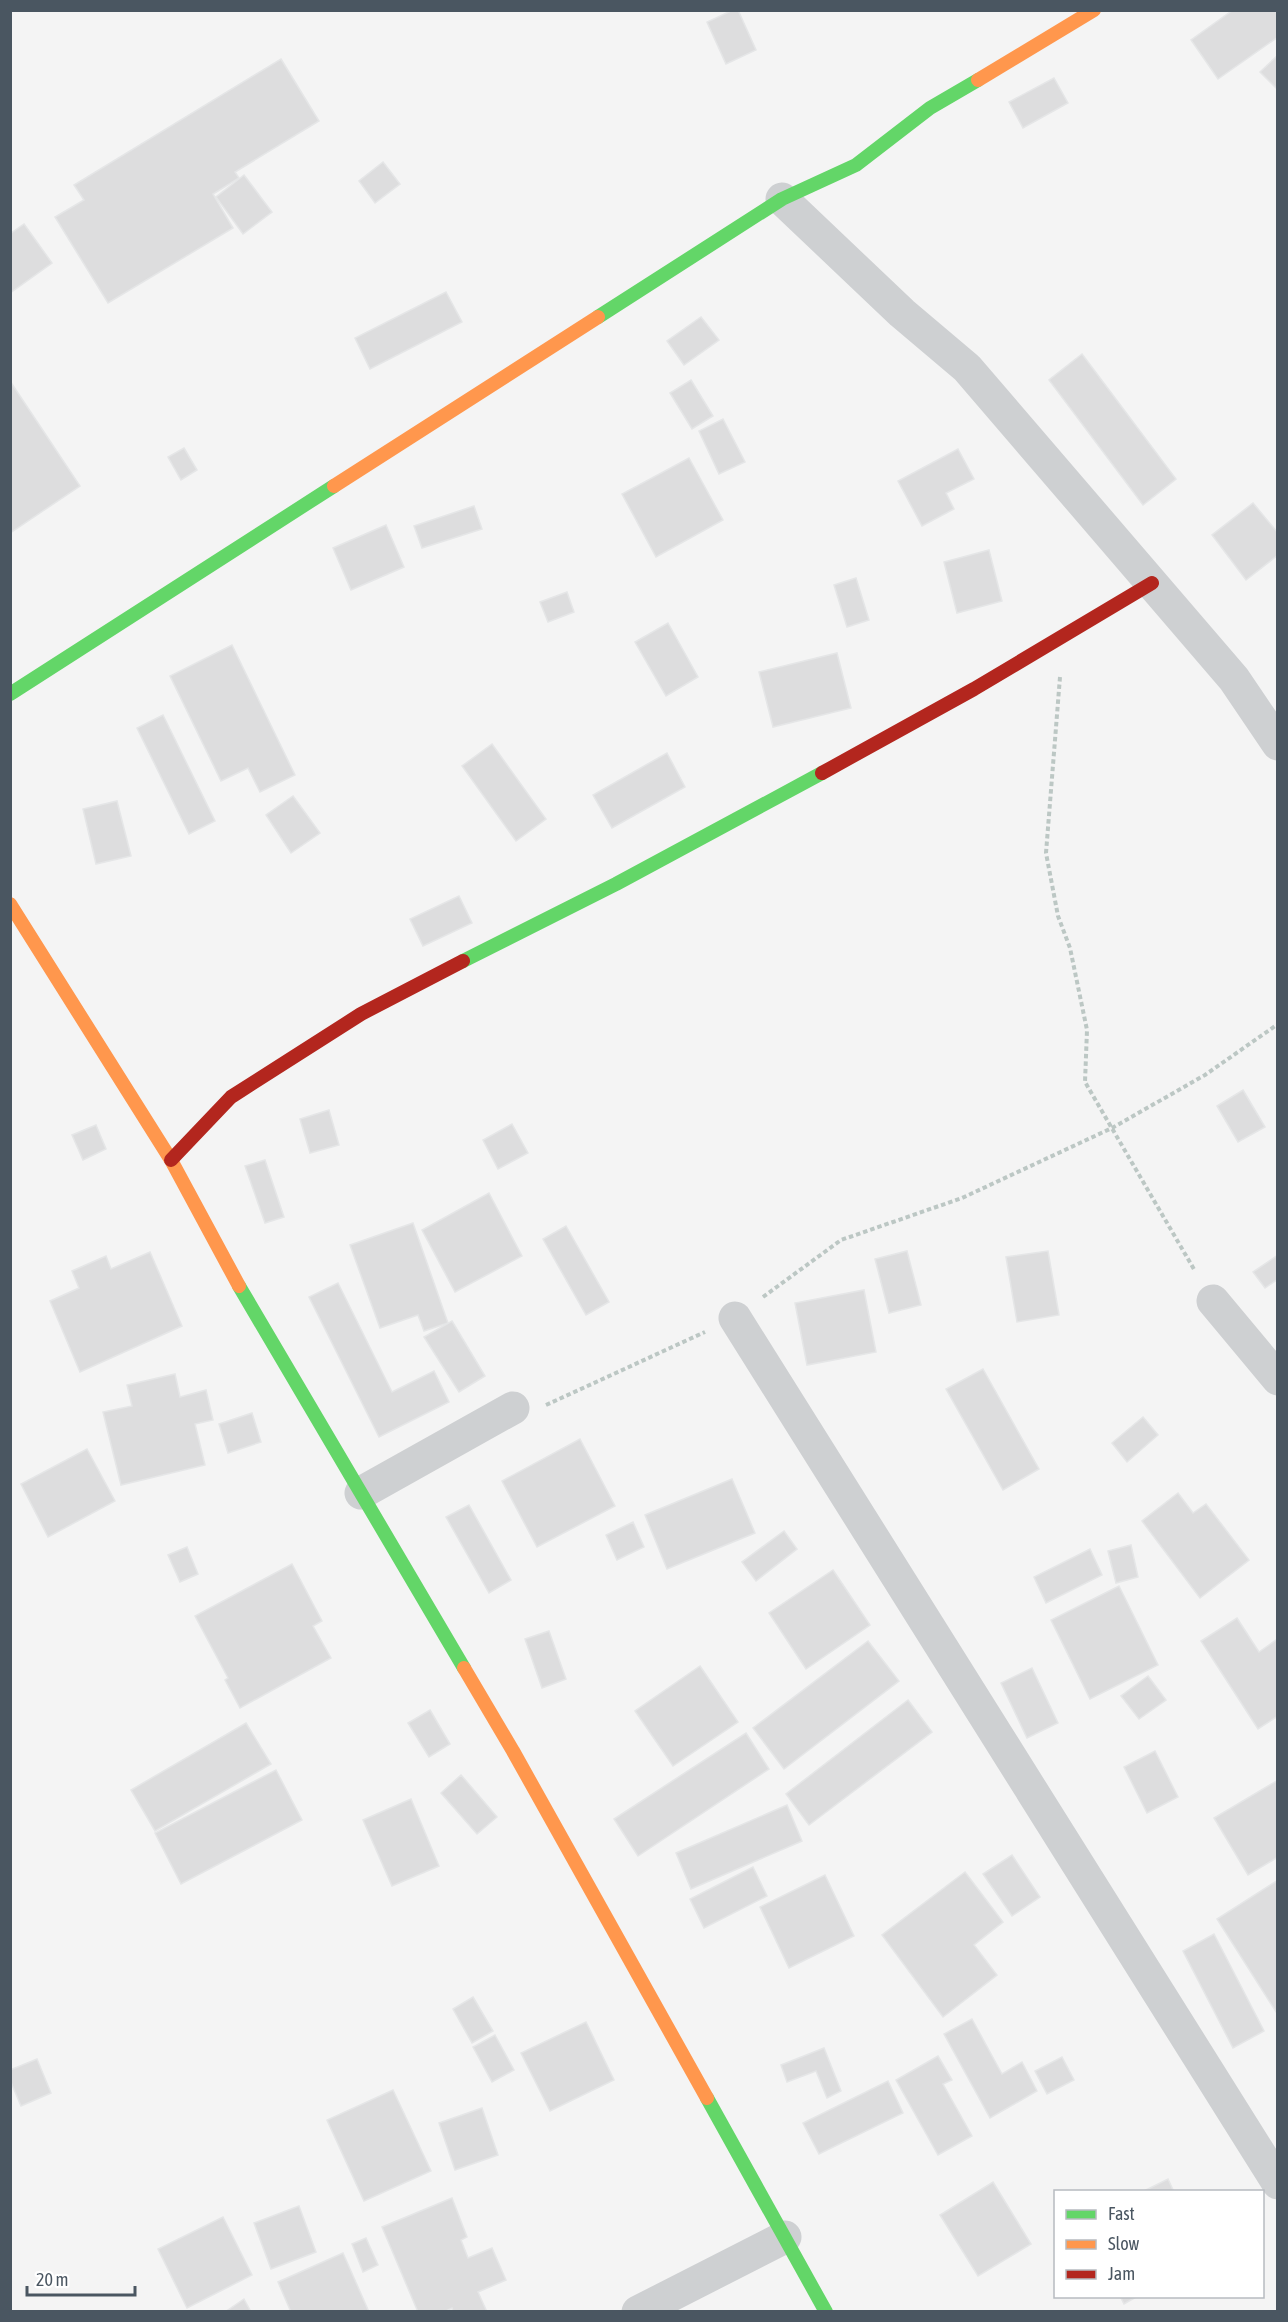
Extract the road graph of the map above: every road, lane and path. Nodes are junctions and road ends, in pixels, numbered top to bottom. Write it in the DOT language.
graph roads {
  1 [pos="1094,10"];
  2 [pos="782,199"];
  3 [pos="1152,583"];
  4 [pos="1064,635"];
  5 [pos="10,694"];
  6 [pos="1278,744"];
  7 [pos="10,904"];
  8 [pos="1278,1024"];
  9 [pos="1112,1128"];
  10 [pos="171,1160"];
  11 [pos="1213,1301"];
  12 [pos="735,1318"];
  13 [pos="1278,1379"];
  14 [pos="513,1408"];
  15 [pos="361,1494"];
  16 [pos="1278,2183"];
  17 [pos="785,2237"];
  18 [pos="638,2312"];
  19 [pos="826,2312"];
  1 -- 2 [label="street"];
  2 -- 3 [label="street"];
  2 -- 5 [label="street"];
  3 -- 4 [label="street"];
  3 -- 6 [label="street"];
  4 -- 9 [label="path"];
  4 -- 10 [label="street"];
  7 -- 10 [label="street"];
  8 -- 9 [label="path"];
  9 -- 11 [label="path"];
  9 -- 12 [label="path"];
  10 -- 15 [label="street"];
  11 -- 13 [label="street"];
  12 -- 14 [label="path"];
  12 -- 16 [label="street"];
  14 -- 15 [label="street"];
  15 -- 17 [label="street"];
  17 -- 18 [label="street"];
  17 -- 19 [label="street"];
}
